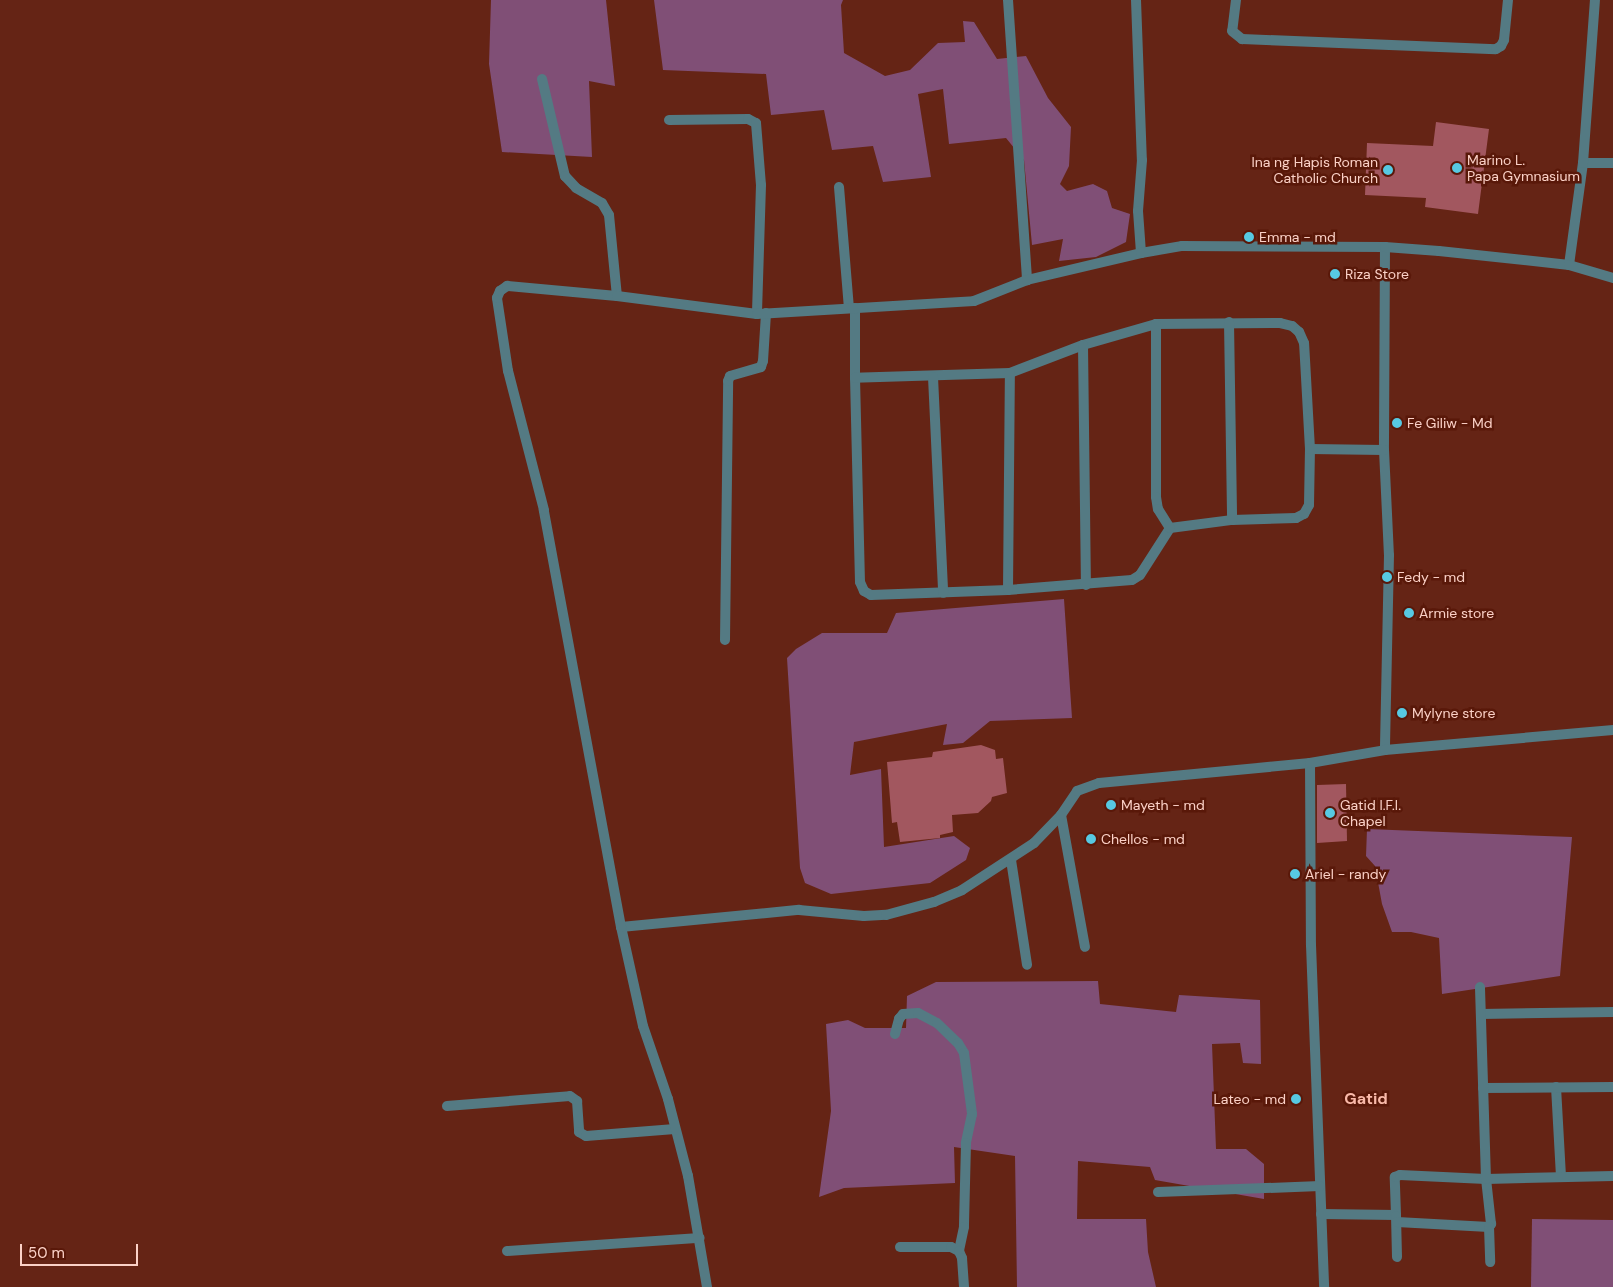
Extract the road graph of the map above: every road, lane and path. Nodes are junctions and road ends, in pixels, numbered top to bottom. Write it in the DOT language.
graph roads {
  1 [pos="1008,0"];
  2 [pos="1136,0"];
  3 [pos="1236,0"];
  4 [pos="1508,0"];
  5 [pos="1595,0"];
  6 [pos="542,79"];
  7 [pos="670,120"];
  8 [pos="1583,163"];
  9 [pos="1613,163"];
  10 [pos="839,187"];
  11 [pos="1385,247"];
  12 [pos="1141,253"];
  13 [pos="1570,265"];
  14 [pos="1613,278"];
  15 [pos="1027,280"];
  16 [pos="616,296"];
  17 [pos="852,308"];
  18 [pos="761,314"];
  19 [pos="1229,322"];
  20 [pos="1156,324"];
  21 [pos="1083,345"];
  22 [pos="1010,373"];
  23 [pos="933,377"];
  24 [pos="856,378"];
  25 [pos="1310,449"];
  26 [pos="1384,450"];
  27 [pos="1232,520"];
  28 [pos="1170,528"];
  29 [pos="1086,585"];
  30 [pos="1008,590"];
  31 [pos="942,593"];
  32 [pos="725,640"];
  33 [pos="1613,730"];
  34 [pos="1385,750"];
  35 [pos="1310,763"];
  36 [pos="1060,815"];
  37 [pos="1011,860"];
  38 [pos="621,927"];
  39 [pos="1084,947"];
  40 [pos="1027,965"];
  41 [pos="1480,987"];
  42 [pos="1613,1012"];
  43 [pos="1481,1014"];
  44 [pos="895,1034"];
  45 [pos="1556,1087"];
  46 [pos="1613,1087"];
  47 [pos="1483,1088"];
  48 [pos="447,1106"];
  49 [pos="675,1129"];
  50 [pos="1613,1176"];
  51 [pos="1561,1177"];
  52 [pos="1486,1178"];
  53 [pos="1320,1186"];
  54 [pos="1158,1192"];
  55 [pos="1320,1214"];
  56 [pos="1397,1218"];
  57 [pos="1489,1227"];
  58 [pos="700,1238"];
  59 [pos="900,1247"];
  60 [pos="507,1251"];
  61 [pos="959,1251"];
  62 [pos="1397,1257"];
  63 [pos="1490,1262"];
  64 [pos="707,1287"];
  65 [pos="964,1287"];
  66 [pos="1324,1287"];
  1 -- 15 [label="street"];
  2 -- 12 [label="street"];
  3 -- 4 [label="street"];
  5 -- 8 [label="street"];
  6 -- 16 [label="street"];
  7 -- 18 [label="street"];
  8 -- 9 [label="street"];
  8 -- 13 [label="street"];
  10 -- 17 [label="street"];
  11 -- 12 [label="street"];
  11 -- 13 [label="street"];
  11 -- 26 [label="street"];
  12 -- 15 [label="street"];
  13 -- 14 [label="street"];
  15 -- 17 [label="street"];
  16 -- 18 [label="street"];
  16 -- 38 [label="street"];
  17 -- 18 [label="street"];
  17 -- 24 [label="street"];
  18 -- 32 [label="street"];
  19 -- 20 [label="street"];
  19 -- 25 [label="street"];
  19 -- 27 [label="street"];
  20 -- 21 [label="street"];
  20 -- 28 [label="street"];
  21 -- 22 [label="street"];
  21 -- 29 [label="street"];
  22 -- 23 [label="street"];
  22 -- 30 [label="street"];
  23 -- 24 [label="street"];
  23 -- 31 [label="street"];
  24 -- 31 [label="street"];
  25 -- 26 [label="street"];
  25 -- 27 [label="street"];
  26 -- 34 [label="street"];
  27 -- 28 [label="street"];
  28 -- 29 [label="street"];
  29 -- 30 [label="street"];
  30 -- 31 [label="street"];
  33 -- 34 [label="street"];
  34 -- 35 [label="street"];
  35 -- 36 [label="street"];
  35 -- 53 [label="street"];
  36 -- 37 [label="street"];
  36 -- 39 [label="street"];
  37 -- 38 [label="street"];
  37 -- 40 [label="street"];
  38 -- 49 [label="street"];
  41 -- 43 [label="street"];
  42 -- 43 [label="street"];
  43 -- 47 [label="street"];
  44 -- 61 [label="street"];
  45 -- 46 [label="street"];
  45 -- 47 [label="street"];
  45 -- 51 [label="street"];
  47 -- 52 [label="street"];
  48 -- 49 [label="street"];
  49 -- 58 [label="street"];
  50 -- 51 [label="street"];
  51 -- 52 [label="street"];
  52 -- 56 [label="street"];
  52 -- 57 [label="street"];
  53 -- 54 [label="street"];
  53 -- 55 [label="street"];
  55 -- 56 [label="street"];
  55 -- 66 [label="street"];
  56 -- 57 [label="street"];
  56 -- 62 [label="street"];
  57 -- 63 [label="street"];
  58 -- 60 [label="street"];
  58 -- 64 [label="street"];
  59 -- 61 [label="street"];
  61 -- 65 [label="street"];
}
